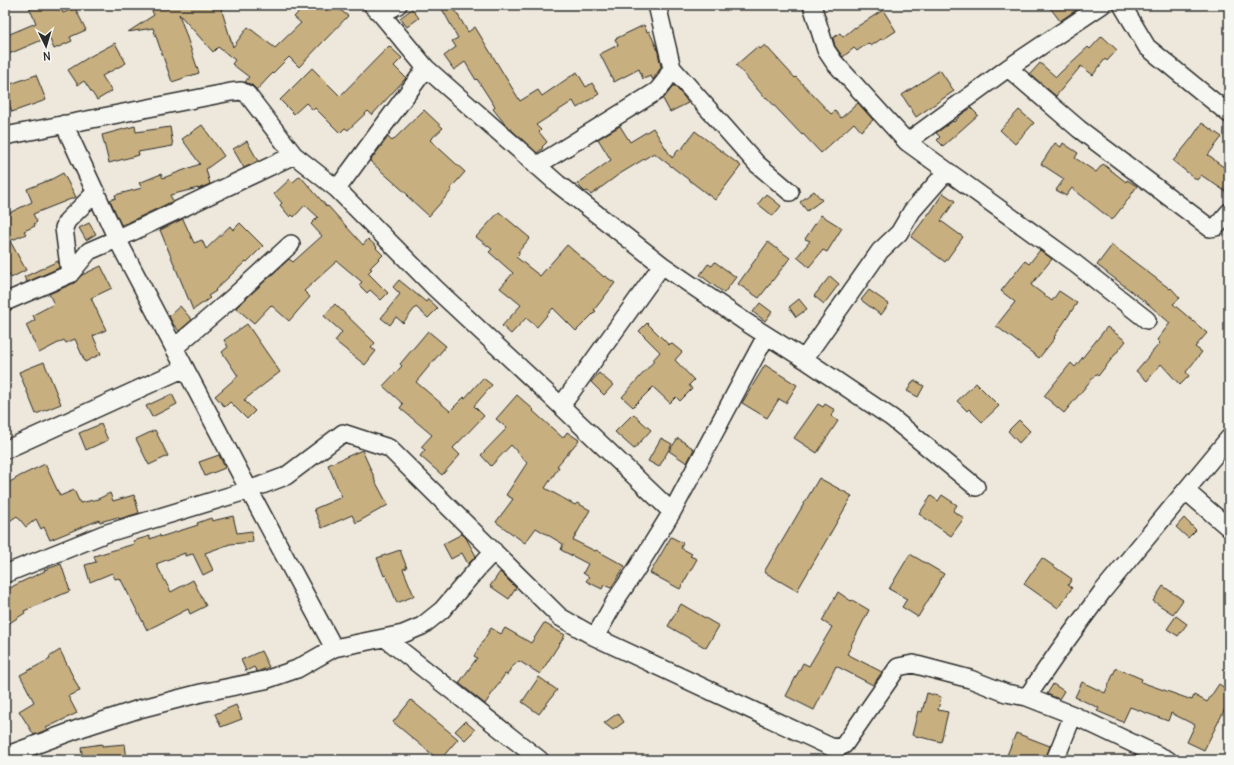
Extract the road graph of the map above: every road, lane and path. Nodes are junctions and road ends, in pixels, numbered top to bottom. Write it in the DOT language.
graph roads {
  1 [pos="398,5"];
  2 [pos="657,5"];
  3 [pos="812,5"];
  4 [pos="1102,5"];
  5 [pos="1122,5"];
  6 [pos="376,10"];
  7 [pos="426,68"];
  8 [pos="672,68"];
  9 [pos="1008,68"];
  10 [pos="1229,114"];
  11 [pos="64,124"];
  12 [pos="5,136"];
  13 [pos="907,142"];
  14 [pos="294,155"];
  15 [pos="536,166"];
  16 [pos="947,171"];
  17 [pos="337,189"];
  18 [pos="96,192"];
  19 [pos="790,192"];
  20 [pos="1229,212"];
  21 [pos="117,239"];
  22 [pos="291,244"];
  23 [pos="662,265"];
  24 [pos="70,274"];
  25 [pos="6,300"];
  26 [pos="1147,320"];
  27 [pos="766,336"];
  28 [pos="174,348"];
  29 [pos="804,359"];
  30 [pos="185,368"];
  31 [pos="561,406"];
  32 [pos="1229,438"];
  33 [pos="5,450"];
  34 [pos="976,487"];
  35 [pos="249,490"];
  36 [pos="1186,490"];
  37 [pos="672,512"];
  38 [pos="1229,528"];
  39 [pos="494,551"];
  40 [pos="5,574"];
  41 [pos="595,637"];
  42 [pos="385,638"];
  43 [pos="334,648"];
  44 [pos="1027,697"];
  45 [pos="1073,715"];
  46 [pos="841,753"];
  47 [pos="5,756"];
  48 [pos="540,760"];
  49 [pos="1055,760"];
  50 [pos="1168,760"];
  1 -- 6 [label="street"];
  2 -- 8 [label="street"];
  3 -- 13 [label="street"];
  4 -- 9 [label="street"];
  5 -- 10 [label="street"];
  6 -- 7 [label="street"];
  7 -- 15 [label="street"];
  7 -- 17 [label="street"];
  8 -- 15 [label="street"];
  8 -- 19 [label="street"];
  9 -- 13 [label="street"];
  9 -- 20 [label="street"];
  11 -- 12 [label="street"];
  11 -- 14 [label="street"];
  11 -- 18 [label="street"];
  13 -- 16 [label="street"];
  14 -- 17 [label="street"];
  14 -- 21 [label="street"];
  15 -- 23 [label="street"];
  16 -- 26 [label="street"];
  16 -- 29 [label="street"];
  17 -- 31 [label="street"];
  18 -- 21 [label="street"];
  18 -- 24 [label="street"];
  21 -- 24 [label="street"];
  21 -- 28 [label="street"];
  22 -- 28 [label="street"];
  23 -- 27 [label="street"];
  23 -- 31 [label="street"];
  24 -- 25 [label="street"];
  27 -- 29 [label="street"];
  27 -- 37 [label="street"];
  28 -- 30 [label="street"];
  29 -- 34 [label="street"];
  30 -- 33 [label="street"];
  30 -- 35 [label="street"];
  31 -- 37 [label="street"];
  32 -- 36 [label="street"];
  35 -- 39 [label="street"];
  35 -- 40 [label="street"];
  35 -- 43 [label="street"];
  36 -- 38 [label="street"];
  36 -- 44 [label="street"];
  37 -- 41 [label="street"];
  39 -- 41 [label="street"];
  39 -- 42 [label="street"];
  41 -- 46 [label="street"];
  42 -- 43 [label="street"];
  42 -- 48 [label="street"];
  43 -- 47 [label="street"];
  44 -- 45 [label="street"];
  44 -- 46 [label="street"];
  45 -- 49 [label="street"];
  45 -- 50 [label="street"];
}
